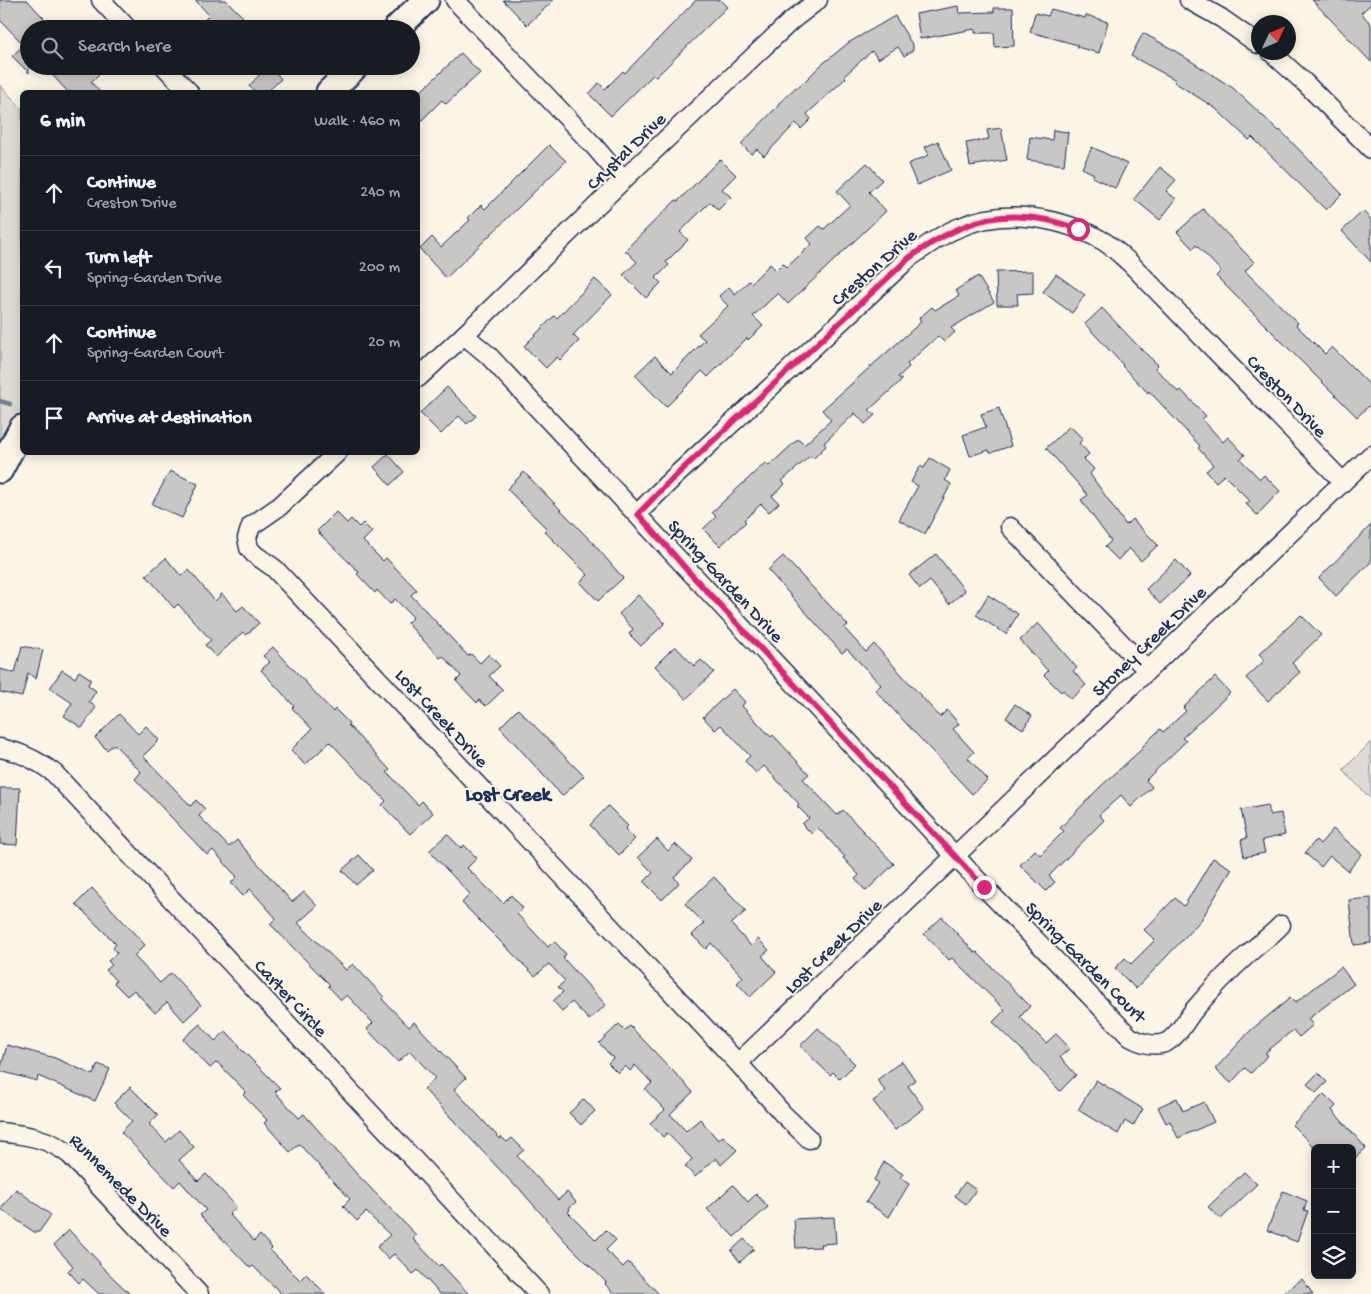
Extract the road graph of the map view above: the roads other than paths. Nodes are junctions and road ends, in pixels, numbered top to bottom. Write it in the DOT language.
graph roads {
  1 [pos="101,0"];
  2 [pos="426,0"];
  3 [pos="455,0"];
  4 [pos="818,0"];
  5 [pos="1189,0"];
  6 [pos="120,20"];
  7 [pos="405,20"];
  8 [pos="1251,39"];
  9 [pos="1280,60"];
  10 [pos="173,75"];
  11 [pos="347,75"];
  12 [pos="187,90"];
  13 [pos="331,90"];
  14 [pos="1369,142"];
  15 [pos="623,180"];
  16 [pos="464,335"];
  17 [pos="420,376"];
  18 [pos="20,432"];
  19 [pos="1371,454"];
  20 [pos="335,455"];
  21 [pos="0,470"];
  22 [pos="1343,482"];
  23 [pos="638,514"];
  24 [pos="1010,527"];
  25 [pos="1147,670"];
  26 [pos="0,748"];
  27 [pos="955,856"];
  28 [pos="1281,924"];
  29 [pos="738,1063"];
  30 [pos="0,1132"];
  31 [pos="808,1140"];
  32 [pos="199,1294"];
  33 [pos="539,1294"];
  1 -- 6 [label="street"];
  2 -- 7 [label="street"];
  3 -- 15 [label="street"];
  4 -- 15 [label="street, Crystal Drive"];
  5 -- 8 [label="street"];
  9 -- 14 [label="street"];
  10 -- 12 [label="street"];
  11 -- 13 [label="street"];
  15 -- 16 [label="street, Crystal Drive"];
  16 -- 17 [label="street"];
  16 -- 23 [label="street, Spring-Garden Drive"];
  18 -- 21 [label="street"];
  19 -- 22 [label="street, Stoney Creek Drive"];
  20 -- 29 [label="street, Lost Creek Drive"];
  22 -- 23 [label="street, Creston Drive"];
  22 -- 25 [label="street, Stoney Creek Drive"];
  23 -- 27 [label="street, Spring-Garden Drive"];
  24 -- 25 [label="street"];
  25 -- 27 [label="street, Stoney Creek Drive"];
  26 -- 33 [label="street, Carter Circle"];
  27 -- 28 [label="street, Spring-Garden Court"];
  27 -- 29 [label="street, Lost Creek Drive"];
  29 -- 31 [label="street, Lost Creek Drive"];
  30 -- 32 [label="street, Runnemede Drive"];
}
